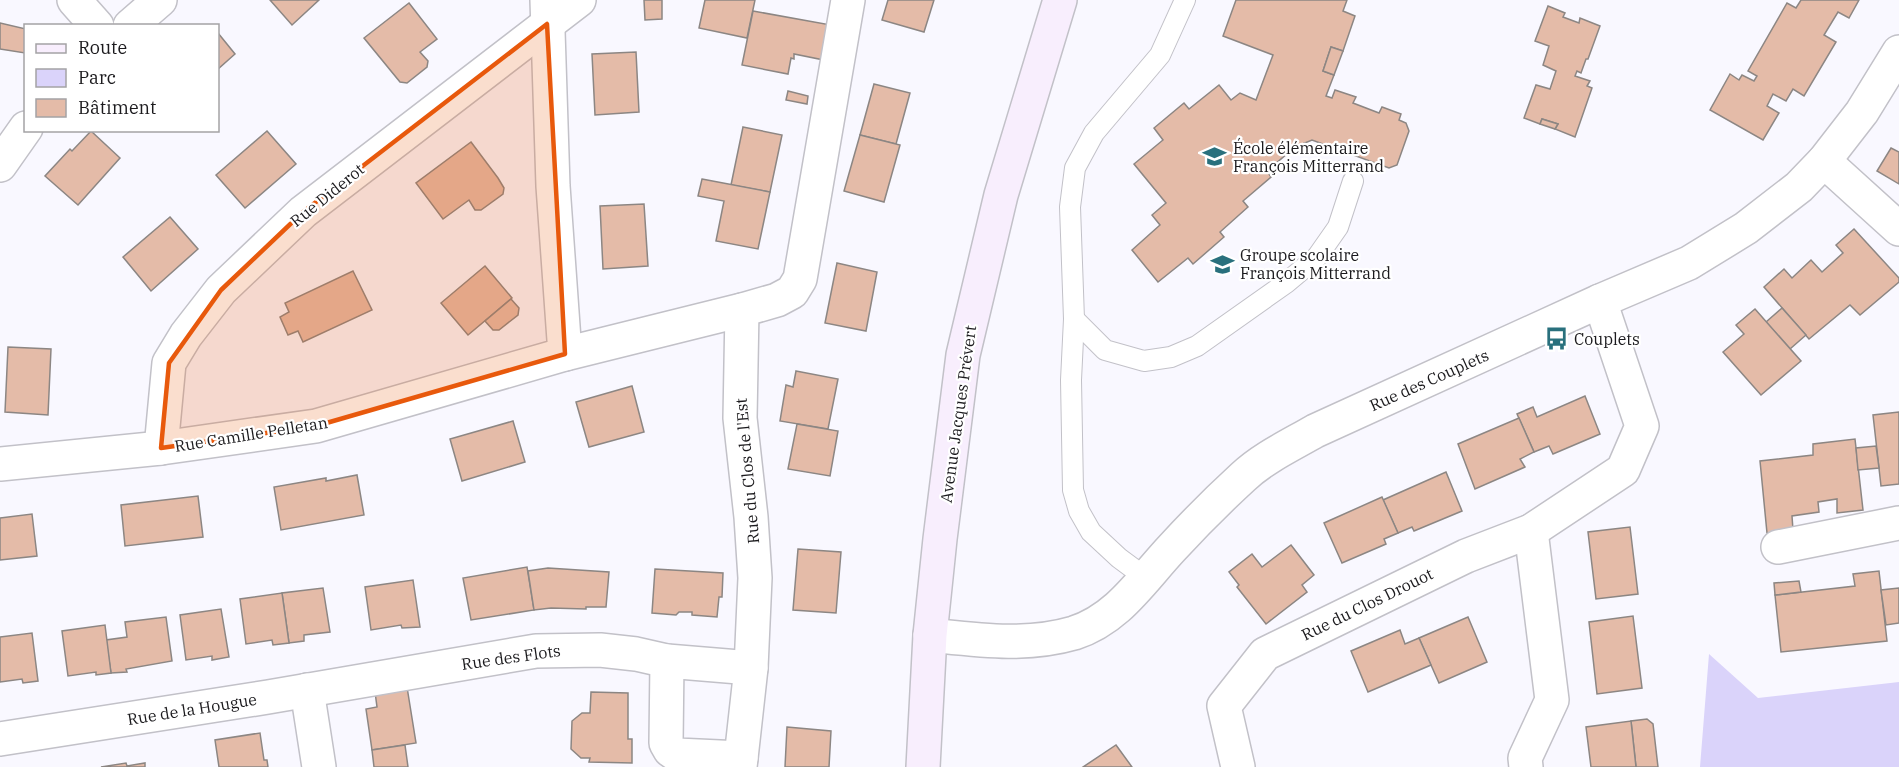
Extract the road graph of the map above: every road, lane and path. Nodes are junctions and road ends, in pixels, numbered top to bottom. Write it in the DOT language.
graph roads {
  1 [pos="74,0"];
  2 [pos="160,0"];
  3 [pos="579,0"];
  4 [pos="848,0"];
  5 [pos="1060,0"];
  6 [pos="1185,0"];
  7 [pos="547,12"];
  8 [pos="95,24"];
  9 [pos="132,24"];
  10 [pos="1899,52"];
  11 [pos="24,131"];
  12 [pos="1824,161"];
  13 [pos="0,165"];
  14 [pos="1353,182"];
  15 [pos="1899,229"];
  16 [pos="1600,301"];
  17 [pos="742,310"];
  18 [pos="1074,319"];
  19 [pos="565,354"];
  20 [pos="161,448"];
  21 [pos="0,464"];
  22 [pos="1899,523"];
  23 [pos="1531,531"];
  24 [pos="1778,547"];
  25 [pos="1146,578"];
  26 [pos="930,635"];
  27 [pos="667,661"];
  28 [pos="751,668"];
  29 [pos="308,690"];
  30 [pos="0,738"];
  31 [pos="740,762"];
  32 [pos="319,767"];
  33 [pos="923,767"];
  34 [pos="1238,767"];
  35 [pos="1526,767"];
  1 -- 8 [label="street"];
  2 -- 9 [label="street"];
  3 -- 7 [label="street, Rue Diderot"];
  4 -- 17 [label="street"];
  5 -- 26 [label="main road, Avenue Jacques Prévert"];
  6 -- 18 [label="lane"];
  7 -- 19 [label="street"];
  7 -- 20 [label="street, Rue Diderot"];
  10 -- 12 [label="street, Rue des Couplets"];
  11 -- 13 [label="street"];
  12 -- 15 [label="street"];
  12 -- 16 [label="street, Rue des Couplets"];
  14 -- 18 [label="lane"];
  16 -- 23 [label="street, Rue du Clos Drouot"];
  16 -- 25 [label="street, Rue des Couplets"];
  17 -- 19 [label="street, Rue Camille Pelletan"];
  17 -- 28 [label="street, Rue du Clos de l'Est"];
  18 -- 25 [label="lane"];
  19 -- 20 [label="street, Rue Camille Pelletan"];
  20 -- 21 [label="street, Rue Camille Pelletan"];
  22 -- 24 [label="street"];
  23 -- 34 [label="street, Rue du Clos Drouot"];
  23 -- 35 [label="street"];
  25 -- 26 [label="street, Rue des Couplets"];
  26 -- 33 [label="main road, Avenue Jacques Prévert"];
  27 -- 28 [label="street, Rue des Flots"];
  27 -- 29 [label="street, Rue des Flots"];
  27 -- 31 [label="street"];
  28 -- 31 [label="street, Rue du Clos de l'Est"];
  29 -- 30 [label="street, Rue de la Hougue"];
  29 -- 32 [label="street"];
}
